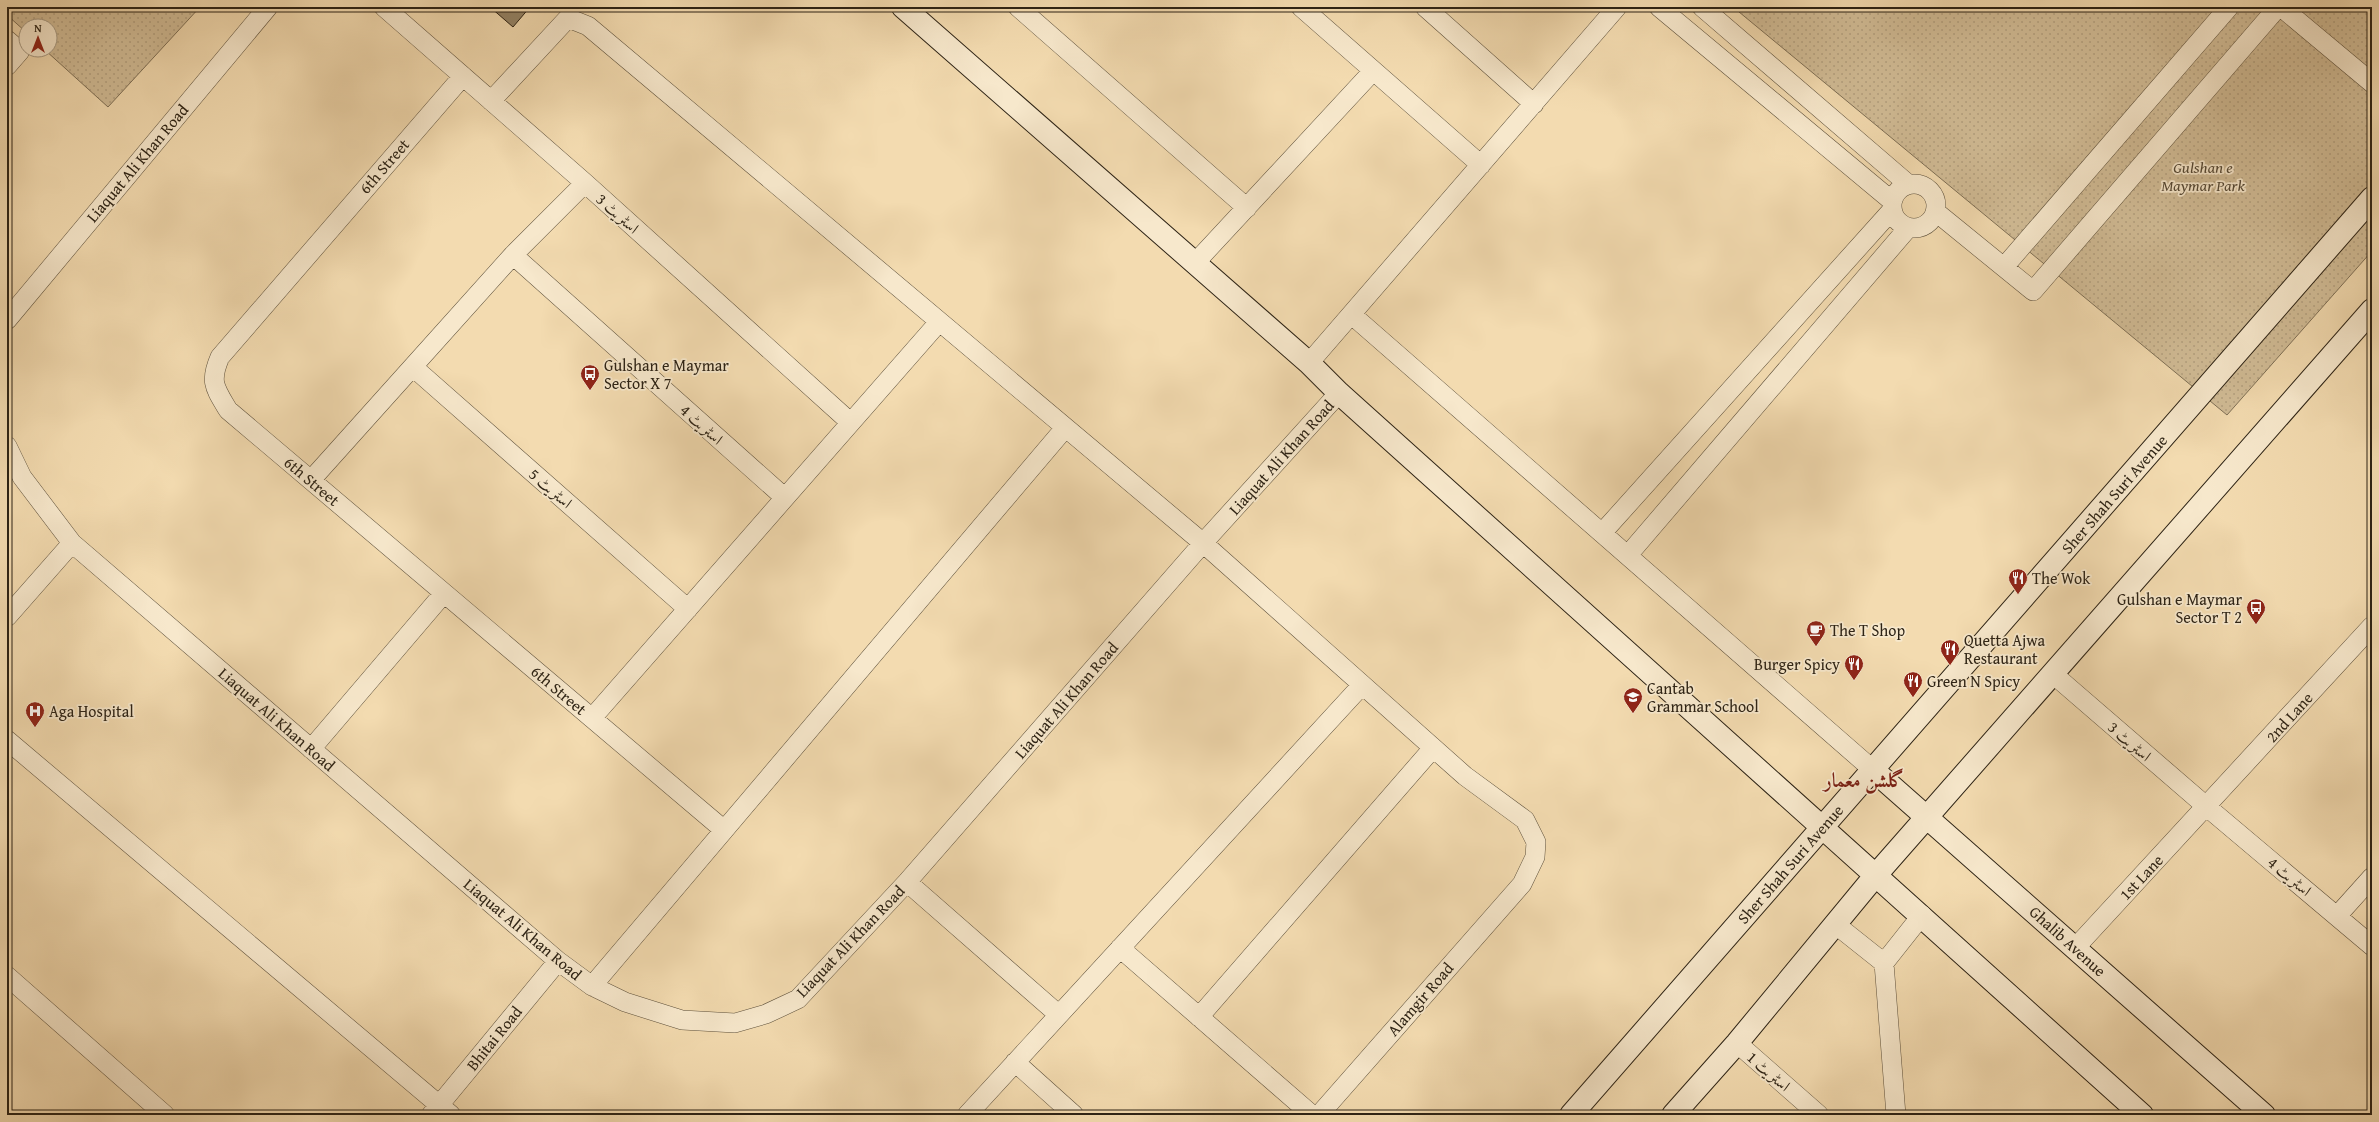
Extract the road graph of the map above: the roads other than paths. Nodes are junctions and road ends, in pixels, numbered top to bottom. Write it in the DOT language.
graph roads {
  1 [pos="268,7"];
  2 [pos="384,7"];
  3 [pos="902,7"];
  4 [pos="1018,7"];
  5 [pos="1301,7"];
  6 [pos="1425,7"];
  7 [pos="1617,7"];
  8 [pos="1659,7"];
  9 [pos="1702,7"];
  10 [pos="2229,7"];
  11 [pos="2278,7"];
  12 [pos="2281,7"];
  13 [pos="7,40"];
  14 [pos="7,66"];
  15 [pos="1373,71"];
  16 [pos="463,76"];
  17 [pos="2372,83"];
  18 [pos="491,101"];
  19 [pos="1534,104"];
  20 [pos="1481,165"];
  21 [pos="585,183"];
  22 [pos="1908,184"];
  23 [pos="2372,198"];
  24 [pos="1892,206"];
  25 [pos="1247,208"];
  26 [pos="1936,212"];
  27 [pos="1908,228"];
  28 [pos="513,255"];
  29 [pos="1195,263"];
  30 [pos="2004,267"];
  31 [pos="2372,310"];
  32 [pos="1352,315"];
  33 [pos="7,318"];
  34 [pos="939,322"];
  35 [pos="1309,363"];
  36 [pos="413,367"];
  37 [pos="1340,393"];
  38 [pos="850,422"];
  39 [pos="1065,428"];
  40 [pos="7,446"];
  41 [pos="311,480"];
  42 [pos="784,497"];
  43 [pos="1602,533"];
  44 [pos="72,543"];
  45 [pos="1203,543"];
  46 [pos="1628,555"];
  47 [pos="444,593"];
  48 [pos="688,609"];
  49 [pos="7,617"];
  50 [pos="2372,626"];
  51 [pos="2053,674"];
  52 [pos="1362,685"];
  53 [pos="592,718"];
  54 [pos="7,740"];
  55 [pos="1433,748"];
  56 [pos="311,749"];
  57 [pos="1872,769"];
  58 [pos="2207,807"];
  59 [pos="1927,816"];
  60 [pos="1823,827"];
  61 [pos="724,830"];
  62 [pos="1875,876"];
  63 [pos="2372,877"];
  64 [pos="907,882"];
  65 [pos="1922,915"];
  66 [pos="2337,916"];
  67 [pos="1834,924"];
  68 [pos="2372,946"];
  69 [pos="2076,947"];
  70 [pos="1120,948"];
  71 [pos="558,961"];
  72 [pos="1884,963"];
  73 [pos="7,976"];
  74 [pos="592,986"];
  75 [pos="1059,1014"];
  76 [pos="1199,1017"];
  77 [pos="1736,1043"];
  78 [pos="1015,1062"];
  79 [pos="440,1112"];
  80 [pos="165,1115"];
  81 [pos="967,1115"];
  82 [pos="1074,1115"];
  83 [pos="1312,1115"];
  84 [pos="1319,1115"];
  85 [pos="1571,1115"];
  86 [pos="1673,1115"];
  87 [pos="1819,1115"];
  88 [pos="1896,1115"];
  89 [pos="2142,1115"];
  90 [pos="2264,1115"];
  1 -- 33 [label="street, Liaquat Ali Khan Road"];
  2 -- 16 [label="street, اسٹریٹ 3"];
  3 -- 29 [label="street"];
  4 -- 25 [label="street"];
  5 -- 15 [label="street"];
  6 -- 19 [label="street"];
  7 -- 19 [label="street"];
  8 -- 24 [label="street"];
  9 -- 22 [label="street"];
  10 -- 30 [label="street"];
  11 -- 30 [label="street"];
  12 -- 17 [label="street"];
  13 -- 14 [label="street"];
  15 -- 20 [label="street"];
  15 -- 25 [label="street"];
  16 -- 18 [label="street, اسٹریٹ 3"];
  16 -- 41 [label="street, 6th Street"];
  18 -- 21 [label="street, اسٹریٹ 3"];
  18 -- 34 [label="street, Alamgir Road"];
  19 -- 20 [label="street"];
  20 -- 32 [label="street"];
  21 -- 28 [label="street"];
  21 -- 38 [label="street, اسٹریٹ 3"];
  22 -- 24 [label="street"];
  22 -- 26 [label="street"];
  23 -- 57 [label="street, Sher Shah Suri Avenue"];
  24 -- 27 [label="street"];
  24 -- 43 [label="street"];
  25 -- 29 [label="street"];
  26 -- 27 [label="street"];
  26 -- 30 [label="street"];
  27 -- 46 [label="street"];
  28 -- 36 [label="street"];
  28 -- 42 [label="street, اسٹریٹ 4"];
  29 -- 35 [label="street"];
  31 -- 51 [label="street"];
  32 -- 35 [label="street"];
  32 -- 43 [label="street"];
  34 -- 38 [label="street"];
  34 -- 39 [label="street, Alamgir Road"];
  35 -- 37 [label="street"];
  36 -- 41 [label="street"];
  36 -- 48 [label="street, اسٹریٹ 5"];
  37 -- 45 [label="street, Liaquat Ali Khan Road"];
  37 -- 60 [label="street"];
  38 -- 42 [label="street"];
  39 -- 45 [label="street, Alamgir Road"];
  39 -- 61 [label="street"];
  40 -- 44 [label="street, Liaquat Ali Khan Road"];
  41 -- 47 [label="street, 6th Street"];
  42 -- 48 [label="street"];
  43 -- 46 [label="street"];
  44 -- 49 [label="street"];
  44 -- 56 [label="street, Liaquat Ali Khan Road"];
  45 -- 52 [label="street, Alamgir Road"];
  45 -- 64 [label="street, Liaquat Ali Khan Road"];
  46 -- 57 [label="street"];
  47 -- 53 [label="street, 6th Street"];
  47 -- 56 [label="street"];
  48 -- 53 [label="street"];
  50 -- 58 [label="street, 2nd Lane"];
  51 -- 58 [label="street, اسٹریٹ 3"];
  51 -- 59 [label="street"];
  52 -- 55 [label="street, Alamgir Road"];
  52 -- 70 [label="street"];
  53 -- 61 [label="street, 6th Street"];
  54 -- 79 [label="street"];
  55 -- 76 [label="street"];
  55 -- 84 [label="street, Alamgir Road"];
  56 -- 71 [label="street, Liaquat Ali Khan Road"];
  57 -- 59 [label="street, Ghalib Avenue"];
  57 -- 60 [label="street, Sher Shah Suri Avenue"];
  58 -- 66 [label="street, اسٹریٹ 4"];
  58 -- 69 [label="street, 1st Lane"];
  59 -- 62 [label="street"];
  59 -- 69 [label="street, Ghalib Avenue"];
  60 -- 62 [label="street"];
  60 -- 85 [label="street, Sher Shah Suri Avenue"];
  61 -- 74 [label="street"];
  62 -- 65 [label="street"];
  62 -- 67 [label="street"];
  63 -- 66 [label="street"];
  64 -- 74 [label="street, Liaquat Ali Khan Road"];
  64 -- 75 [label="street"];
  65 -- 72 [label="street"];
  65 -- 89 [label="street"];
  66 -- 68 [label="street, اسٹریٹ 4"];
  67 -- 72 [label="street"];
  67 -- 77 [label="street"];
  69 -- 90 [label="street, Ghalib Avenue"];
  70 -- 75 [label="street"];
  70 -- 76 [label="street"];
  71 -- 74 [label="street, Liaquat Ali Khan Road"];
  71 -- 79 [label="street, Bhitai Road"];
  72 -- 88 [label="street"];
  73 -- 80 [label="street"];
  75 -- 78 [label="street"];
  76 -- 83 [label="street"];
  77 -- 86 [label="street"];
  77 -- 87 [label="street, اسٹریٹ 1"];
  78 -- 81 [label="street"];
  78 -- 82 [label="street"];
}
